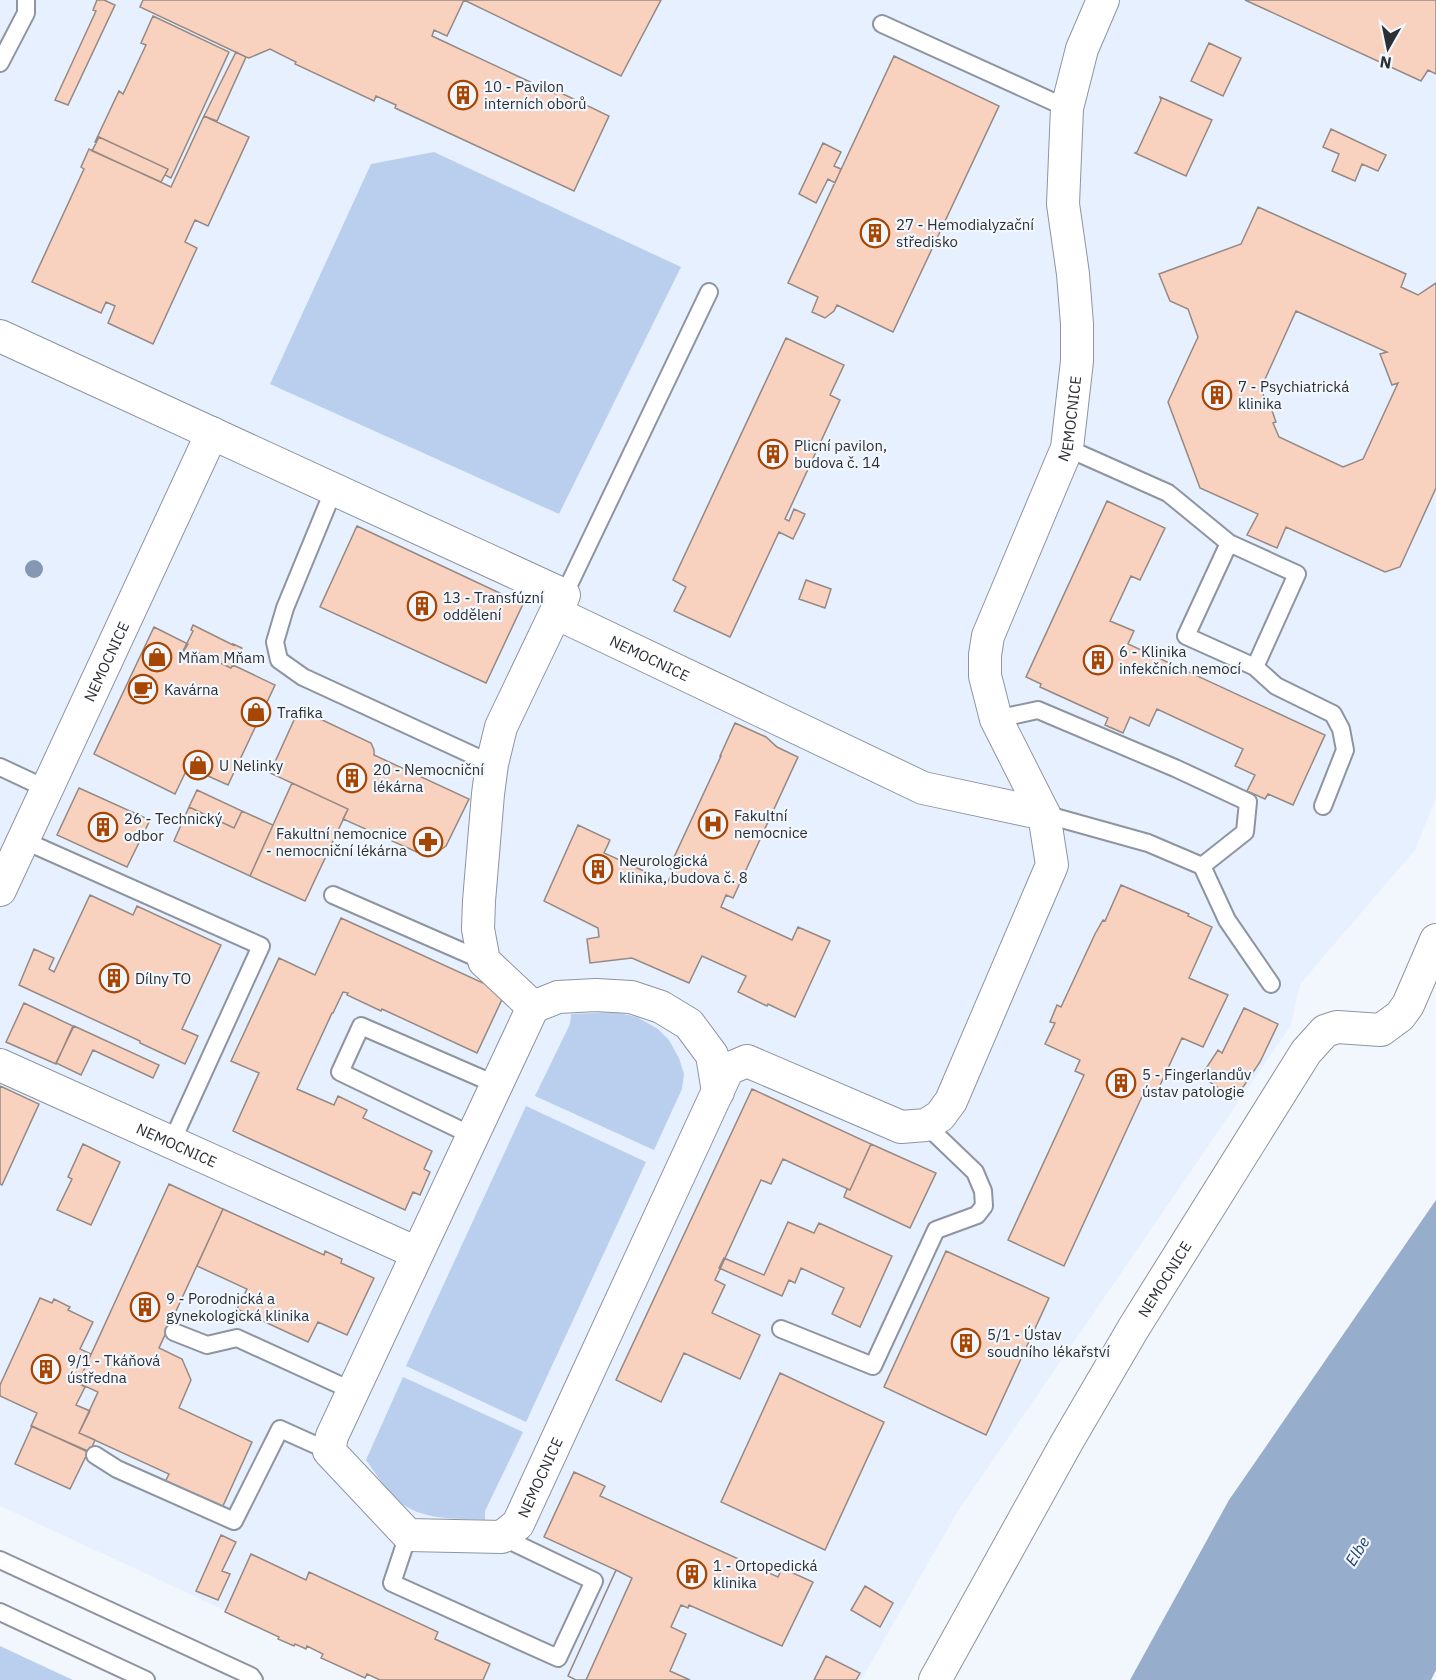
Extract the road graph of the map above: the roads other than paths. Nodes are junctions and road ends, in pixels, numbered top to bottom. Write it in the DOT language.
graph roads {
  1 [pos="26,0"];
  2 [pos="1103,0"];
  3 [pos="882,24"];
  4 [pos="0,63"];
  5 [pos="1067,108"];
  6 [pos="709,292"];
  7 [pos="0,336"];
  8 [pos="212,433"];
  9 [pos="1067,448"];
  10 [pos="334,489"];
  11 [pos="1229,543"];
  12 [pos="560,604"];
  13 [pos="1255,667"];
  14 [pos="996,719"];
  15 [pos="492,764"];
  16 [pos="0,767"];
  17 [pos="47,789"];
  18 [pos="1323,806"];
  19 [pos="1044,814"];
  20 [pos="23,840"];
  21 [pos="1202,866"];
  22 [pos="0,890"];
  23 [pos="333,895"];
  24 [pos="1436,940"];
  25 [pos="484,961"];
  26 [pos="1271,984"];
  27 [pos="533,1007"];
  28 [pos="0,1065"];
  29 [pos="497,1085"];
  30 [pos="718,1092"];
  31 [pos="926,1125"];
  32 [pos="473,1136"];
  33 [pos="173,1143"];
  34 [pos="417,1254"];
  35 [pos="780,1329"];
  36 [pos="174,1332"];
  37 [pos="353,1390"];
  38 [pos="331,1443"];
  39 [pos="94,1455"];
  40 [pos="510,1530"];
  41 [pos="408,1535"];
  42 [pos="0,1560"];
  43 [pos="0,1611"];
  44 [pos="146,1680"];
  45 [pos="254,1680"];
  46 [pos="935,1680"];
  1 -- 4 [label="lane"];
  2 -- 5 [label="street, NEMOCNICE"];
  3 -- 5 [label="lane"];
  5 -- 9 [label="street, NEMOCNICE"];
  6 -- 12 [label="lane"];
  7 -- 8 [label="street, NEMOCNICE"];
  8 -- 10 [label="street, NEMOCNICE"];
  8 -- 17 [label="street, NEMOCNICE"];
  9 -- 11 [label="lane"];
  9 -- 14 [label="street, NEMOCNICE"];
  10 -- 12 [label="street, NEMOCNICE"];
  10 -- 15 [label="lane"];
  11 -- 13 [label="lane"];
  11 -- 13 [label="lane"];
  12 -- 15 [label="street"];
  12 -- 19 [label="street, NEMOCNICE"];
  13 -- 18 [label="lane"];
  14 -- 19 [label="street, NEMOCNICE"];
  14 -- 21 [label="lane"];
  15 -- 25 [label="street"];
  16 -- 17 [label="lane"];
  17 -- 20 [label="street, NEMOCNICE"];
  19 -- 21 [label="lane"];
  19 -- 31 [label="street, NEMOCNICE"];
  20 -- 22 [label="street, NEMOCNICE"];
  20 -- 33 [label="lane"];
  21 -- 26 [label="lane"];
  23 -- 25 [label="lane"];
  24 -- 46 [label="street, NEMOCNICE"];
  25 -- 27 [label="street"];
  27 -- 29 [label="street"];
  27 -- 30 [label="street"];
  28 -- 33 [label="street, NEMOCNICE"];
  29 -- 32 [label="street"];
  29 -- 32 [label="lane"];
  30 -- 31 [label="street, NEMOCNICE"];
  30 -- 40 [label="street, NEMOCNICE"];
  31 -- 35 [label="lane"];
  32 -- 34 [label="street"];
  33 -- 34 [label="street, NEMOCNICE"];
  34 -- 37 [label="street"];
  36 -- 37 [label="lane"];
  37 -- 38 [label="street"];
  38 -- 39 [label="lane"];
  38 -- 41 [label="street"];
  40 -- 41 [label="street"];
  40 -- 41 [label="lane"];
  42 -- 45 [label="lane"];
  43 -- 44 [label="lane"];
}
